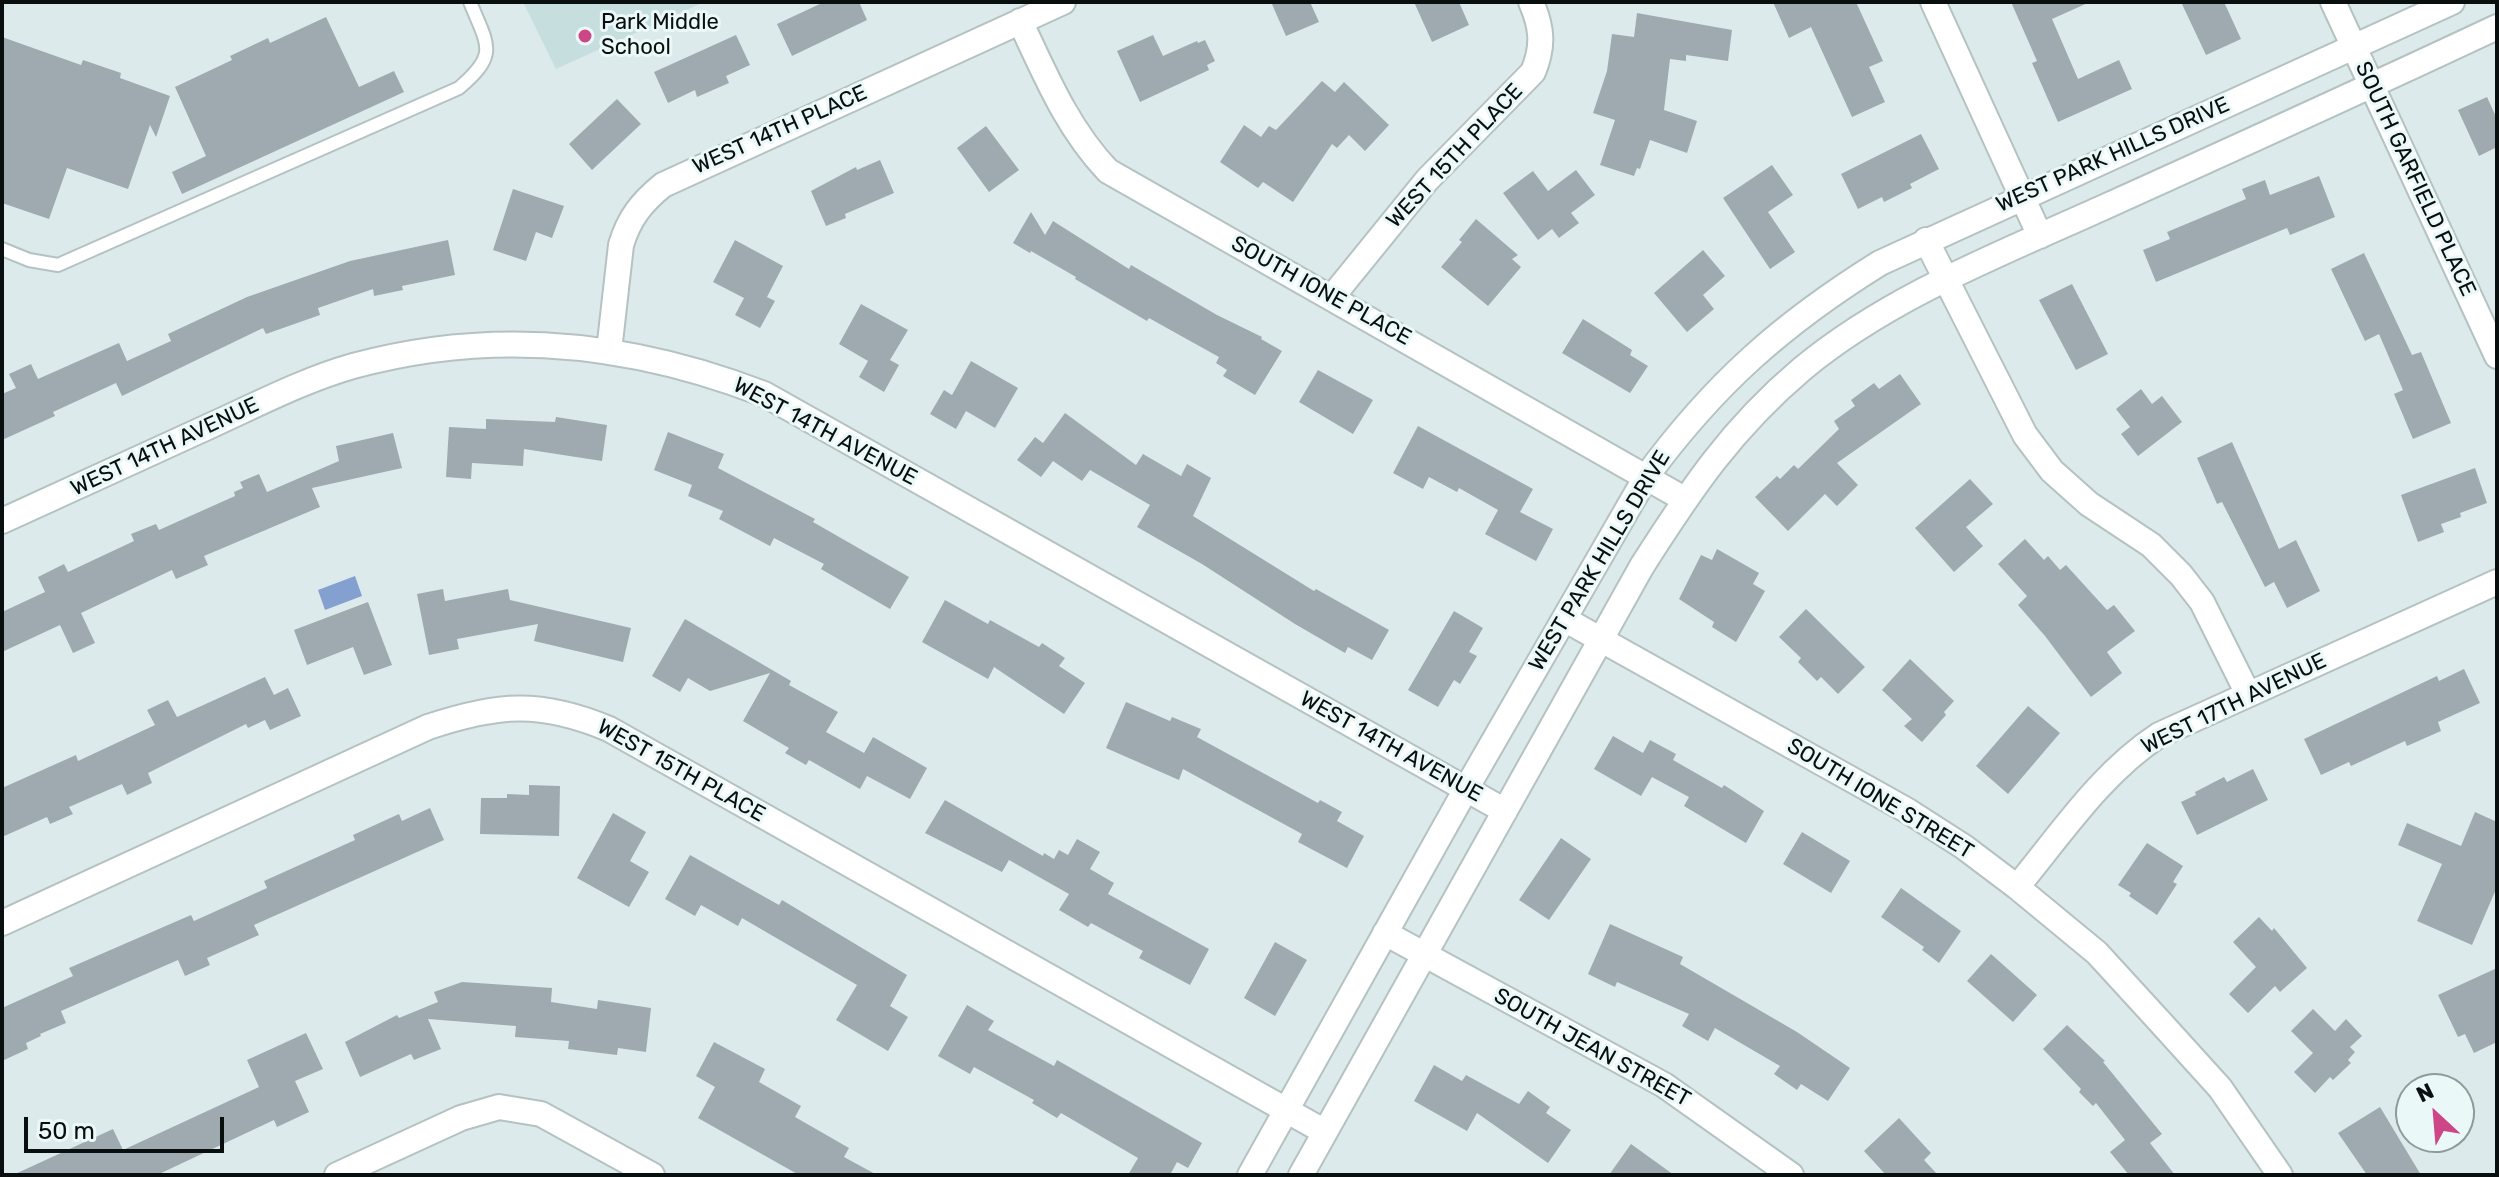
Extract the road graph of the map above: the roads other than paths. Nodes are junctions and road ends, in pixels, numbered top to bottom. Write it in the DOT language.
graph roads {
  1 [pos="470,2"];
  2 [pos="1063,2"];
  3 [pos="1531,2"];
  4 [pos="1933,2"];
  5 [pos="2333,2"];
  6 [pos="2452,2"];
  7 [pos="1020,21"];
  8 [pos="2497,27"];
  9 [pos="2354,47"];
  10 [pos="2372,86"];
  11 [pos="2022,197"];
  12 [pos="2040,236"];
  13 [pos="1926,240"];
  14 [pos="2,249"];
  15 [pos="1944,281"];
  16 [pos="1332,297"];
  17 [pos="609,351"];
  18 [pos="2497,356"];
  19 [pos="1646,477"];
  20 [pos="1684,499"];
  21 [pos="2,521"];
  22 [pos="2497,582"];
  23 [pos="1564,619"];
  24 [pos="1601,639"];
  25 [pos="2248,694"];
  26 [pos="1466,789"];
  27 [pos="1505,811"];
  28 [pos="2017,887"];
  29 [pos="2,923"];
  30 [pos="1385,933"];
  31 [pos="1423,955"];
  32 [pos="1286,1110"];
  33 [pos="1325,1132"];
  34 [pos="337,1175"];
  35 [pos="652,1175"];
  36 [pos="1250,1175"];
  37 [pos="1301,1175"];
  38 [pos="1791,1175"];
  39 [pos="2280,1175"];
  1 -- 14 [label="lane"];
  2 -- 7 [label="street, WEST 14TH PLACE"];
  3 -- 16 [label="street, WEST 15TH PLACE"];
  4 -- 11 [label="street"];
  5 -- 9 [label="street, SOUTH GARFIELD PLACE"];
  6 -- 9 [label="street, WEST PARK HILLS DRIVE"];
  7 -- 16 [label="street, SOUTH IONE PLACE"];
  7 -- 17 [label="street, WEST 14TH PLACE"];
  8 -- 10 [label="street, WEST PARK HILLS DRIVE"];
  9 -- 10 [label="street, SOUTH GARFIELD PLACE"];
  9 -- 11 [label="street, WEST PARK HILLS DRIVE"];
  10 -- 12 [label="street, WEST PARK HILLS DRIVE"];
  10 -- 18 [label="street, SOUTH GARFIELD PLACE"];
  11 -- 12 [label="street"];
  11 -- 13 [label="street, WEST PARK HILLS DRIVE"];
  12 -- 15 [label="street, WEST PARK HILLS DRIVE"];
  13 -- 15 [label="street"];
  13 -- 19 [label="street, WEST PARK HILLS DRIVE"];
  15 -- 20 [label="street, WEST PARK HILLS DRIVE"];
  15 -- 25 [label="street"];
  16 -- 19 [label="street, SOUTH IONE PLACE"];
  17 -- 21 [label="street, WEST 14TH AVENUE"];
  17 -- 26 [label="street, WEST 14TH AVENUE"];
  19 -- 20 [label="street, SOUTH IONE PLACE"];
  19 -- 23 [label="street, WEST PARK HILLS DRIVE"];
  20 -- 24 [label="street, WEST PARK HILLS DRIVE"];
  22 -- 25 [label="street, WEST 17TH AVENUE"];
  23 -- 24 [label="street, SOUTH IONE STREET"];
  23 -- 26 [label="street, WEST PARK HILLS DRIVE"];
  24 -- 27 [label="street, WEST PARK HILLS DRIVE"];
  24 -- 28 [label="street, SOUTH IONE STREET"];
  25 -- 28 [label="street, WEST 17TH AVENUE"];
  26 -- 27 [label="street, WEST 14TH AVENUE"];
  26 -- 30 [label="street, WEST PARK HILLS DRIVE"];
  27 -- 31 [label="street, WEST PARK HILLS DRIVE"];
  28 -- 39 [label="street, SOUTH IONE STREET"];
  29 -- 32 [label="street, WEST 15TH PLACE"];
  30 -- 31 [label="street, SOUTH JEAN STREET"];
  30 -- 32 [label="street, WEST PARK HILLS DRIVE"];
  31 -- 33 [label="street, WEST PARK HILLS DRIVE"];
  31 -- 38 [label="street, SOUTH JEAN STREET"];
  32 -- 33 [label="street, WEST 15TH PLACE"];
  32 -- 36 [label="street, WEST PARK HILLS DRIVE"];
  33 -- 37 [label="street, WEST PARK HILLS DRIVE"];
  34 -- 35 [label="street"];
}
